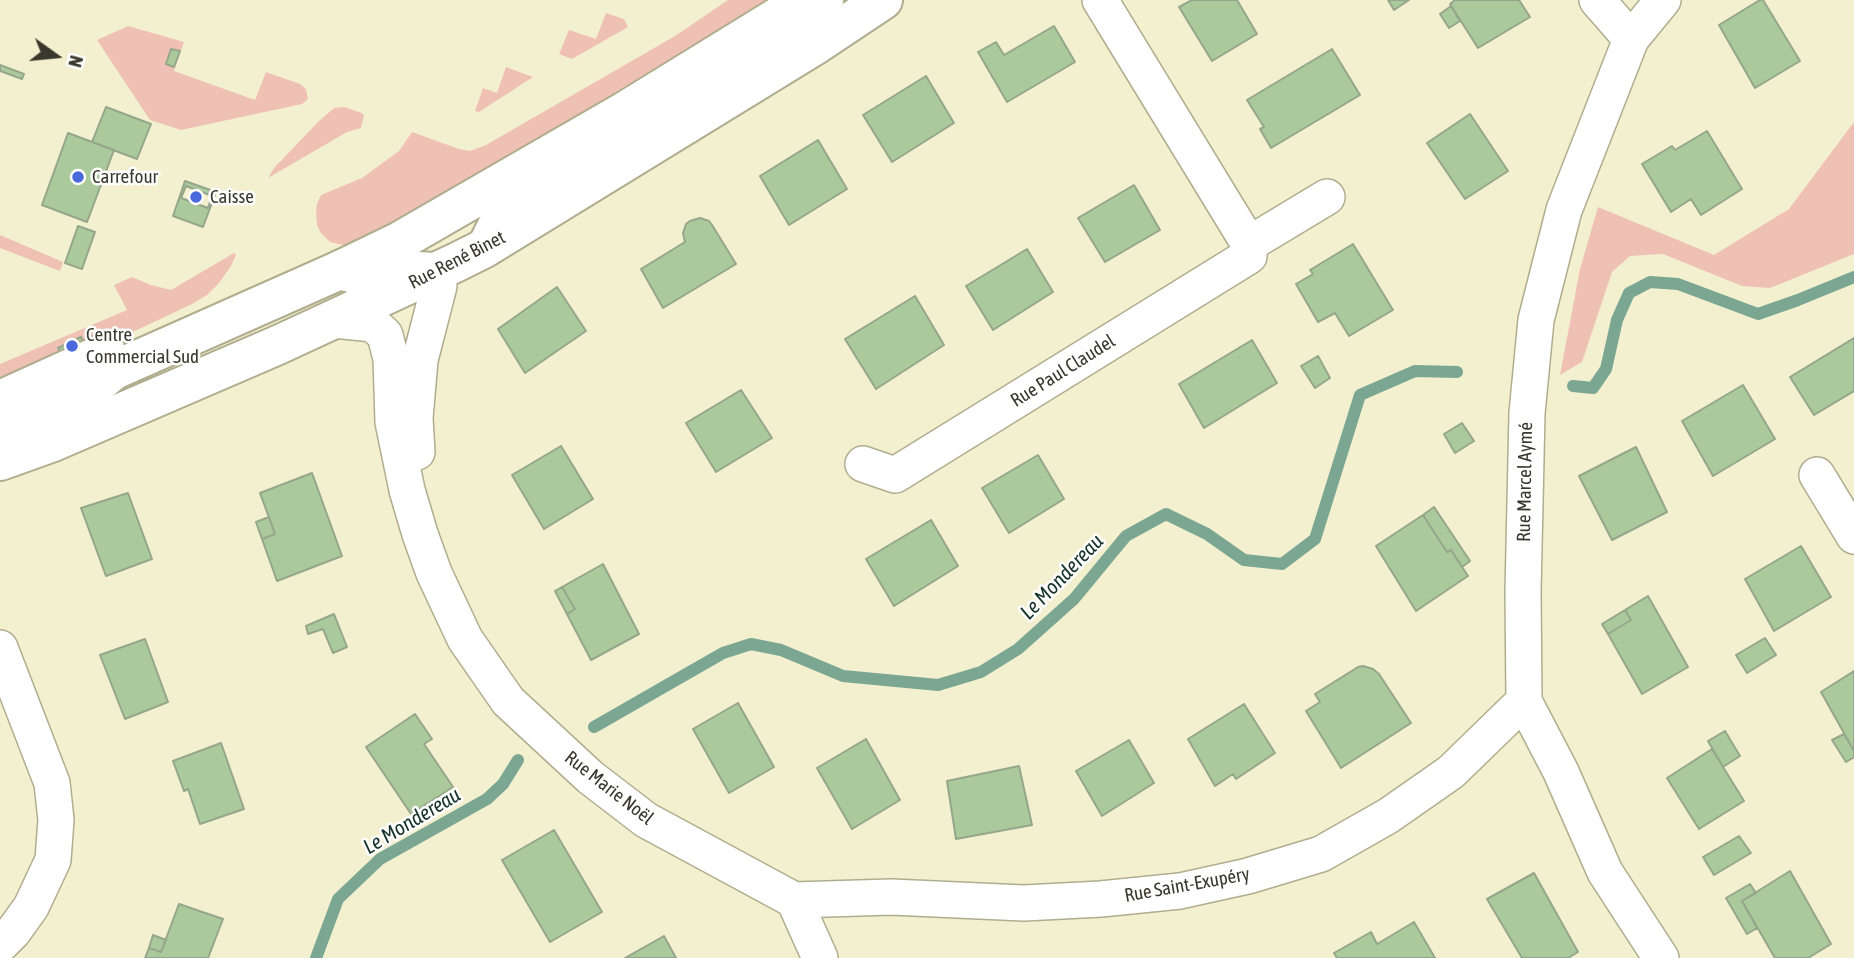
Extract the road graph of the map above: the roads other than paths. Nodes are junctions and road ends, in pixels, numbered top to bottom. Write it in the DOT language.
graph roads {
  1 [pos="804,0"];
  2 [pos="824,0"];
  3 [pos="883,0"];
  4 [pos="1100,0"];
  5 [pos="1597,0"];
  6 [pos="1663,0"];
  7 [pos="1631,39"];
  8 [pos="1327,197"];
  9 [pos="1249,244"];
  10 [pos="487,246"];
  11 [pos="340,270"];
  12 [pos="436,272"];
  13 [pos="229,296"];
  14 [pos="334,320"];
  15 [pos="114,370"];
  16 [pos="0,400"];
  17 [pos="0,418"];
  18 [pos="0,436"];
  19 [pos="0,461"];
  20 [pos="863,464"];
  21 [pos="1817,475"];
  22 [pos="1854,536"];
  23 [pos="434,573"];
  24 [pos="0,648"];
  25 [pos="1524,701"];
  26 [pos="794,900"];
  27 [pos="0,945"];
  28 [pos="820,958"];
  29 [pos="1661,958"];
  1 -- 11 [label="street"];
  2 -- 10 [label="street"];
  3 -- 10 [label="street, Rue René Binet"];
  4 -- 9 [label="street"];
  5 -- 7 [label="street"];
  6 -- 7 [label="street, Rue Marcel Aymé"];
  7 -- 25 [label="street, Rue Marcel Aymé"];
  8 -- 9 [label="street, Rue Paul Claudel"];
  9 -- 20 [label="street, Rue Paul Claudel"];
  10 -- 12 [label="street, Rue René Binet"];
  11 -- 12 [label="street"];
  11 -- 15 [label="street"];
  12 -- 14 [label="street, Rue René Binet"];
  12 -- 23 [label="street, Rue Marie Noël"];
  13 -- 16 [label="street"];
  14 -- 19 [label="street, Rue René Binet"];
  14 -- 23 [label="street, Rue Marie Noël"];
  15 -- 17 [label="street"];
  15 -- 18 [label="street"];
  21 -- 22 [label="street"];
  23 -- 26 [label="street, Rue Marie Noël"];
  24 -- 27 [label="street"];
  25 -- 26 [label="street, Rue Saint-Exupéry"];
  25 -- 29 [label="street, Rue Marcel Aymé"];
  26 -- 28 [label="street"];
}
